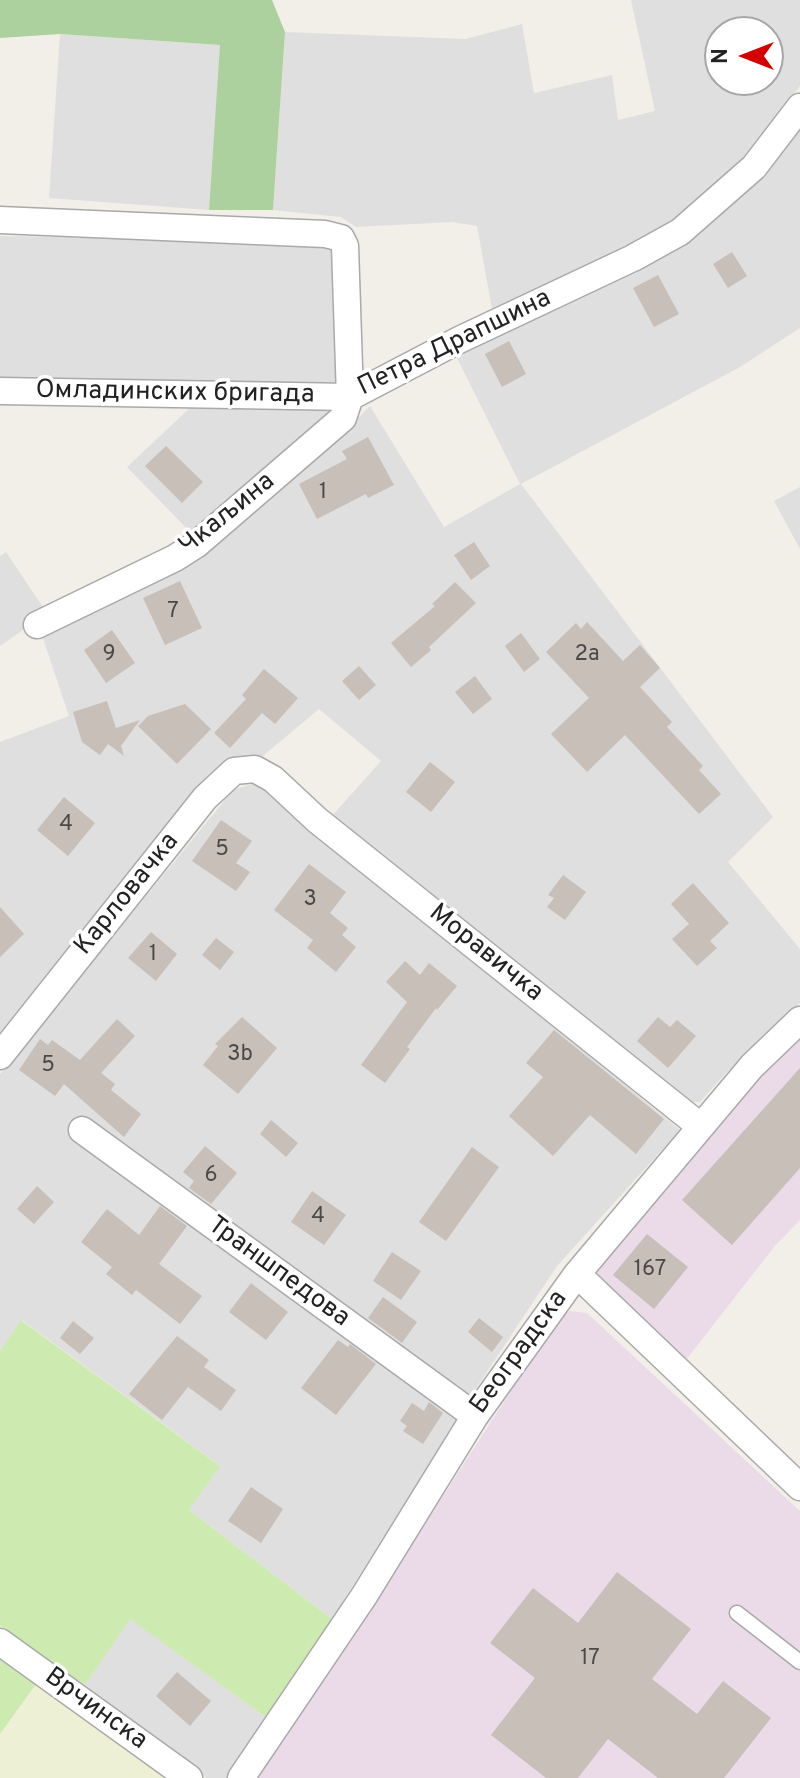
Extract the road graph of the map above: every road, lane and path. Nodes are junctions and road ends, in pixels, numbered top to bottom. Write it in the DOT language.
graph roads {
  1 [pos="800,107"];
  2 [pos="0,220"];
  3 [pos="0,391"];
  4 [pos="350,397"];
  5 [pos="37,625"];
  6 [pos="273,779"];
  7 [pos="800,1020"];
  8 [pos="0,1056"];
  9 [pos="700,1126"];
  10 [pos="82,1130"];
  11 [pos="577,1274"];
  12 [pos="475,1416"];
  13 [pos="800,1487"];
  14 [pos="737,1613"];
  15 [pos="0,1642"];
  16 [pos="800,1662"];
  17 [pos="189,1778"];
  18 [pos="241,1778"];
  1 -- 4 [label="street, Петра Драпшина"];
  2 -- 4 [label="street, Петра Драпшина"];
  3 -- 4 [label="street, Омладинских бригада"];
  4 -- 5 [label="street, Чкаљина"];
  6 -- 8 [label="street, Карловачка"];
  6 -- 9 [label="street, Моравичка"];
  7 -- 9 [label="street, Београдска"];
  9 -- 11 [label="street, Београдска"];
  10 -- 12 [label="street, Траншпедова"];
  11 -- 12 [label="street, Београдска"];
  11 -- 13 [label="street"];
  12 -- 18 [label="street, Београдска"];
  14 -- 16 [label="lane"];
  15 -- 17 [label="street, Врчинска"];
}
